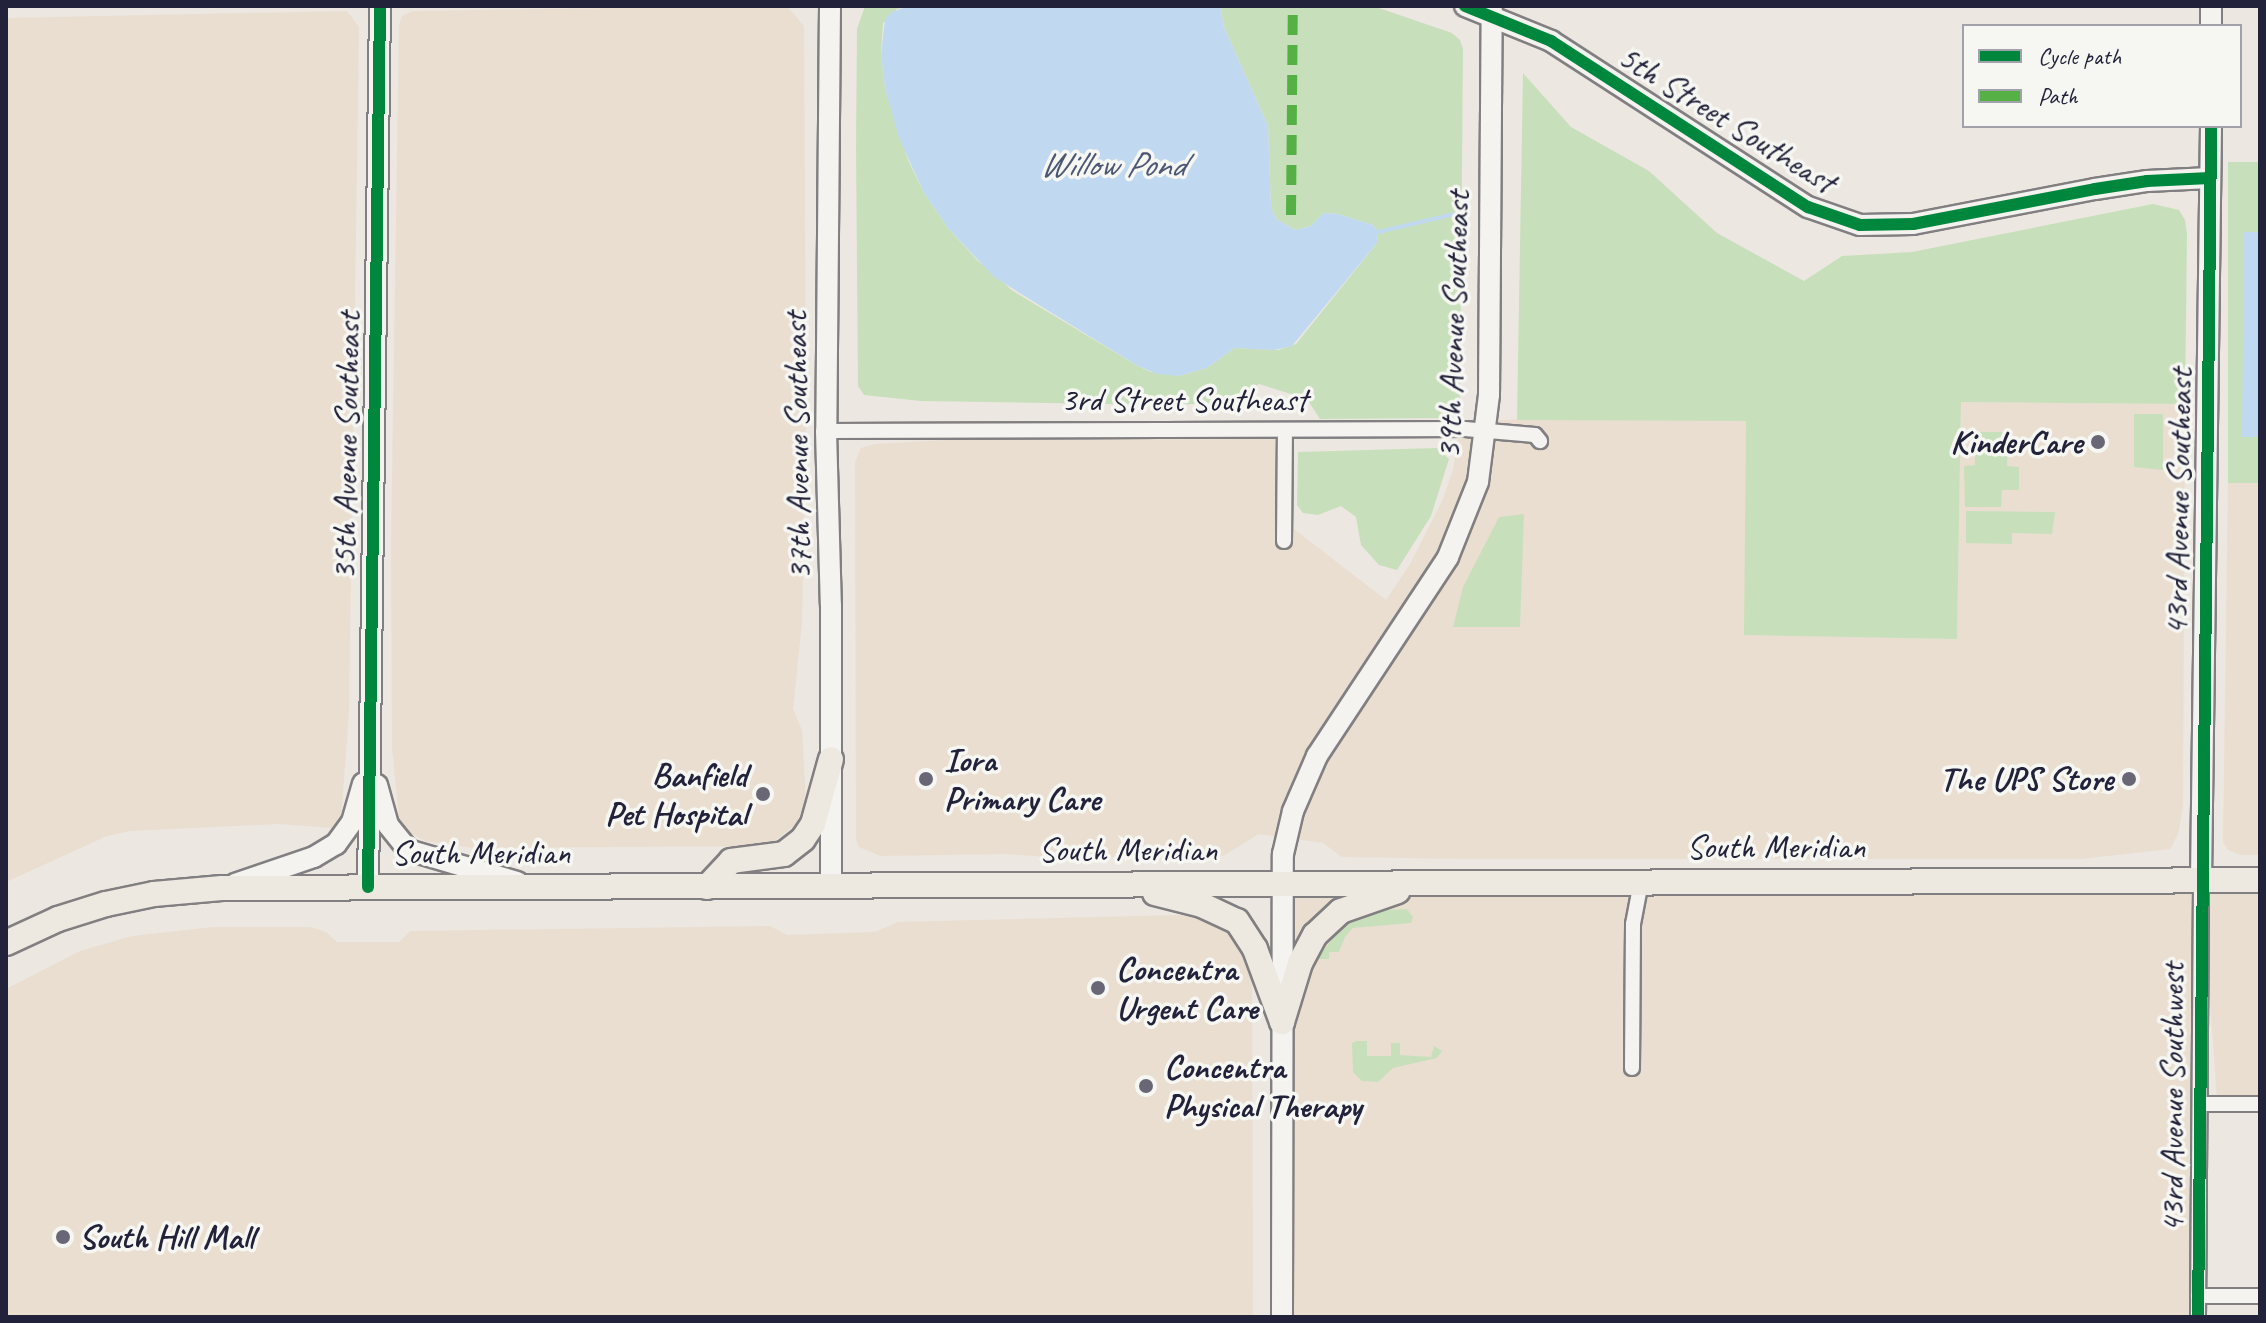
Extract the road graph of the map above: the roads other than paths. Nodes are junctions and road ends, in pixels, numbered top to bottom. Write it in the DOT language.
graph roads {
  1 [pos="380,6"];
  2 [pos="830,6"];
  3 [pos="1465,6"];
  4 [pos="1492,10"];
  5 [pos="2211,128"];
  6 [pos="2210,178"];
  7 [pos="1285,430"];
  8 [pos="826,431"];
  9 [pos="1487,431"];
  10 [pos="1540,441"];
  11 [pos="1284,541"];
  12 [pos="371,758"];
  13 [pos="831,759"];
  14 [pos="2201,880"];
  15 [pos="2260,880"];
  16 [pos="1641,882"];
  17 [pos="1281,883"];
  18 [pos="1433,883"];
  19 [pos="1122,884"];
  20 [pos="831,886"];
  21 [pos="368,887"];
  22 [pos="533,887"];
  23 [pos="707,887"];
  24 [pos="222,888"];
  25 [pos="6,943"];
  26 [pos="1282,1022"];
  27 [pos="1632,1068"];
  28 [pos="2200,1104"];
  29 [pos="2260,1104"];
  30 [pos="2198,1296"];
  31 [pos="2260,1296"];
  32 [pos="1282,1317"];
  33 [pos="2198,1317"];
  1 -- 12 [label="street, 35th Avenue Southeast"];
  2 -- 8 [label="street, 37th Avenue Southeast"];
  3 -- 4 [label="street, 5th Street Southeast"];
  4 -- 6 [label="street, 5th Street Southeast"];
  4 -- 9 [label="street, 39th Avenue Southeast"];
  5 -- 6 [label="street, 43rd Avenue Southeast"];
  6 -- 14 [label="street, 43rd Avenue Southeast"];
  7 -- 8 [label="street, 3rd Street Southeast"];
  7 -- 9 [label="street, 3rd Street Southeast"];
  7 -- 11 [label="street"];
  8 -- 13 [label="street, 37th Avenue Southeast"];
  9 -- 10 [label="street, 3rd Street Southeast"];
  9 -- 17 [label="street, 39th Avenue Southeast"];
  12 -- 21 [label="street, 35th Avenue Southeast"];
  12 -- 22 [label="street"];
  12 -- 24 [label="street"];
  13 -- 20 [label="street, 37th Avenue Southeast"];
  13 -- 23 [label="main road"];
  14 -- 15 [label="main road, South Meridian"];
  14 -- 16 [label="main road, South Meridian"];
  14 -- 28 [label="street, 43rd Avenue Southwest"];
  16 -- 18 [label="main road, South Meridian"];
  16 -- 27 [label="street"];
  17 -- 18 [label="main road, South Meridian"];
  17 -- 19 [label="main road, South Meridian"];
  17 -- 26 [label="street, 39th Avenue Southeast"];
  18 -- 26 [label="main road"];
  19 -- 20 [label="main road, South Meridian"];
  19 -- 26 [label="main road"];
  20 -- 23 [label="main road, South Meridian"];
  21 -- 22 [label="main road, South Meridian"];
  21 -- 24 [label="main road, South Meridian"];
  22 -- 23 [label="main road, South Meridian"];
  24 -- 25 [label="main road, South Meridian"];
  26 -- 32 [label="street, 39th Avenue Southeast"];
  28 -- 29 [label="street"];
  28 -- 30 [label="street, 43rd Avenue Southwest"];
  30 -- 31 [label="street"];
  30 -- 33 [label="street, 43rd Avenue Southwest"];
}
